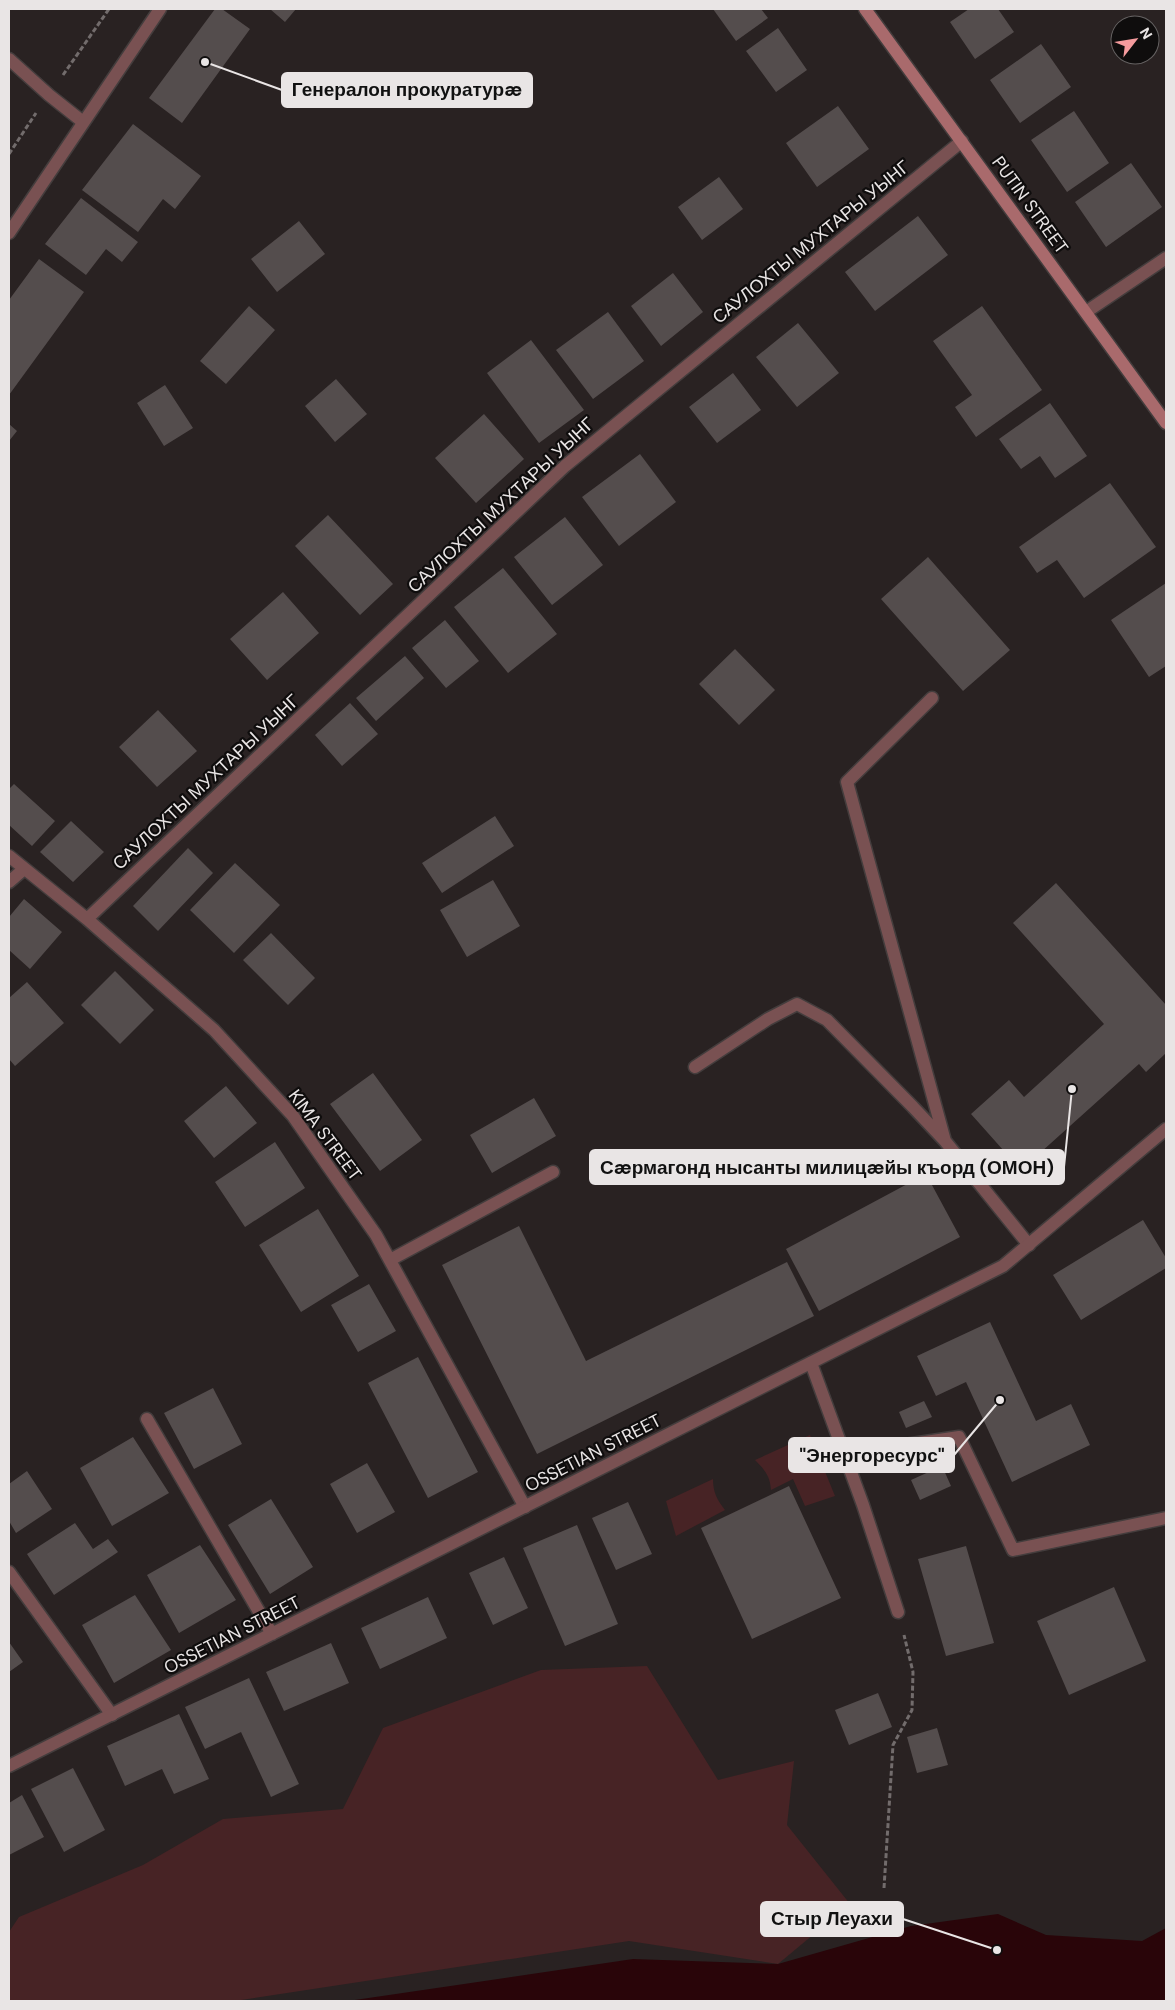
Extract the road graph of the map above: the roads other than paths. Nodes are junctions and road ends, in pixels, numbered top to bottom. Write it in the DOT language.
graph roads {
  1 [pos="160,9"];
  2 [pos="865,9"];
  3 [pos="9,60"];
  4 [pos="83,122"];
  5 [pos="962,141"];
  6 [pos="9,233"];
  7 [pos="1166,258"];
  8 [pos="1086,312"];
  9 [pos="1166,423"];
  10 [pos="932,698"];
  11 [pos="9,856"];
  12 [pos="24,869"];
  13 [pos="9,882"];
  14 [pos="87,920"];
  15 [pos="695,1067"];
  16 [pos="1166,1129"];
  17 [pos="945,1141"];
  18 [pos="553,1172"];
  19 [pos="1029,1245"];
  20 [pos="390,1260"];
  21 [pos="811,1363"];
  22 [pos="148,1419"];
  23 [pos="845,1454"];
  24 [pos="525,1506"];
  25 [pos="1166,1518"];
  26 [pos="9,1572"];
  27 [pos="898,1612"];
  28 [pos="272,1634"];
  29 [pos="112,1715"];
  30 [pos="9,1766"];
  1 -- 4 [label="street"];
  2 -- 5 [label="main road, PUTIN STREET"];
  3 -- 4 [label="street"];
  4 -- 6 [label="street"];
  5 -- 8 [label="main road, PUTIN STREET"];
  5 -- 14 [label="street, САУЛОХТЫ МУХТАРЫ УЫНГ"];
  7 -- 8 [label="street"];
  8 -- 9 [label="main road, PUTIN STREET"];
  10 -- 17 [label="street"];
  11 -- 12 [label="street, KIMA STREET"];
  12 -- 13 [label="street"];
  12 -- 14 [label="street, KIMA STREET"];
  14 -- 20 [label="street, KIMA STREET"];
  15 -- 17 [label="street"];
  16 -- 19 [label="street, OSSETIAN STREET"];
  17 -- 19 [label="street"];
  18 -- 20 [label="street"];
  19 -- 21 [label="street, OSSETIAN STREET"];
  20 -- 24 [label="street, KIMA STREET"];
  21 -- 23 [label="street"];
  21 -- 24 [label="street, OSSETIAN STREET"];
  22 -- 28 [label="street"];
  23 -- 25 [label="street"];
  23 -- 27 [label="street"];
  24 -- 28 [label="street, OSSETIAN STREET"];
  26 -- 29 [label="street"];
  28 -- 29 [label="street, OSSETIAN STREET"];
  29 -- 30 [label="street, OSSETIAN STREET"];
}
